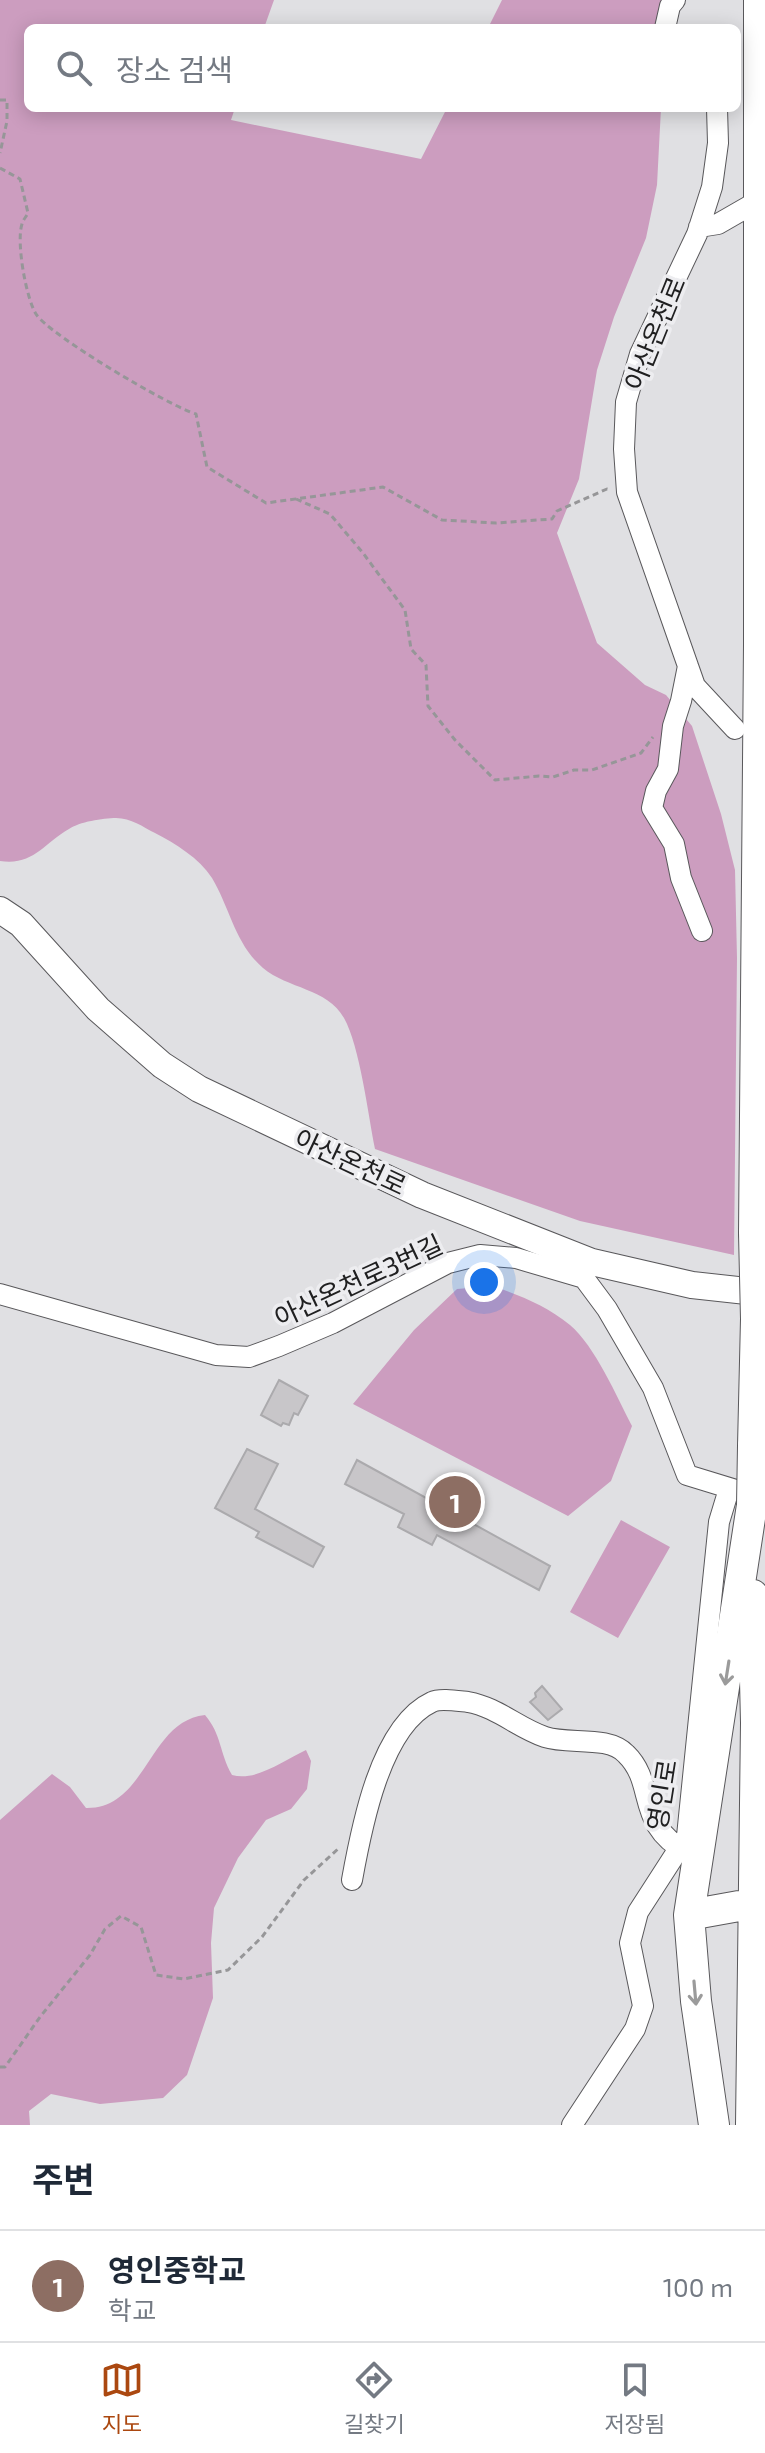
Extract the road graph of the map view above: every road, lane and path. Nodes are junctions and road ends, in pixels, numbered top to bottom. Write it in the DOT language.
graph roads {
  1 [pos="675,0"];
  2 [pos="759,0"];
  3 [pos="666,24"];
  4 [pos="748,71"];
  5 [pos="0,100"];
  6 [pos="717,112"];
  7 [pos="0,153"];
  8 [pos="0,168"];
  9 [pos="758,201"];
  10 [pos="699,227"];
  11 [pos="627,492"];
  12 [pos="296,499"];
  13 [pos="688,666"];
  14 [pos="735,729"];
  15 [pos="655,735"];
  16 [pos="0,910"];
  17 [pos="702,931"];
  18 [pos="587,1269"];
  19 [pos="0,1294"];
  20 [pos="760,1306"];
  21 [pos="749,1497"];
  22 [pos="749,1541"];
  23 [pos="363,1816"];
  24 [pos="688,1854"];
  25 [pos="352,1880"];
  26 [pos="739,1906"];
  27 [pos="689,1915"];
  28 [pos="0,2067"];
  29 [pos="572,2125"];
  30 [pos="714,2125"];
  31 [pos="751,2125"];
  1 -- 3 [label="street"];
  2 -- 4 [label="highway"];
  4 -- 9 [label="highway"];
  5 -- 7 [label="path"];
  6 -- 10 [label="street, 아산온천로"];
  8 -- 12 [label="path"];
  9 -- 10 [label="street"];
  9 -- 20 [label="highway, bridge"];
  10 -- 11 [label="street, 아산온천로"];
  11 -- 12 [label="path"];
  11 -- 13 [label="street, 아산온천로"];
  12 -- 15 [label="path"];
  13 -- 14 [label="street, 아산온천로"];
  13 -- 17 [label="street"];
  16 -- 18 [label="main road, 아산온천로"];
  18 -- 19 [label="street, 아산온천로3번길"];
  18 -- 20 [label="main road, 아산온천로"];
  18 -- 21 [label="street"];
  20 -- 21 [label="highway, bridge"];
  21 -- 22 [label="highway"];
  21 -- 24 [label="street, 영인로"];
  22 -- 24 [label="highway, one-way"];
  22 -- 31 [label="highway"];
  23 -- 24 [label="street"];
  23 -- 25 [label="street"];
  23 -- 28 [label="path"];
  24 -- 27 [label="highway"];
  24 -- 29 [label="street, 영인로"];
  26 -- 27 [label="highway"];
  27 -- 30 [label="highway, one-way"];
}
